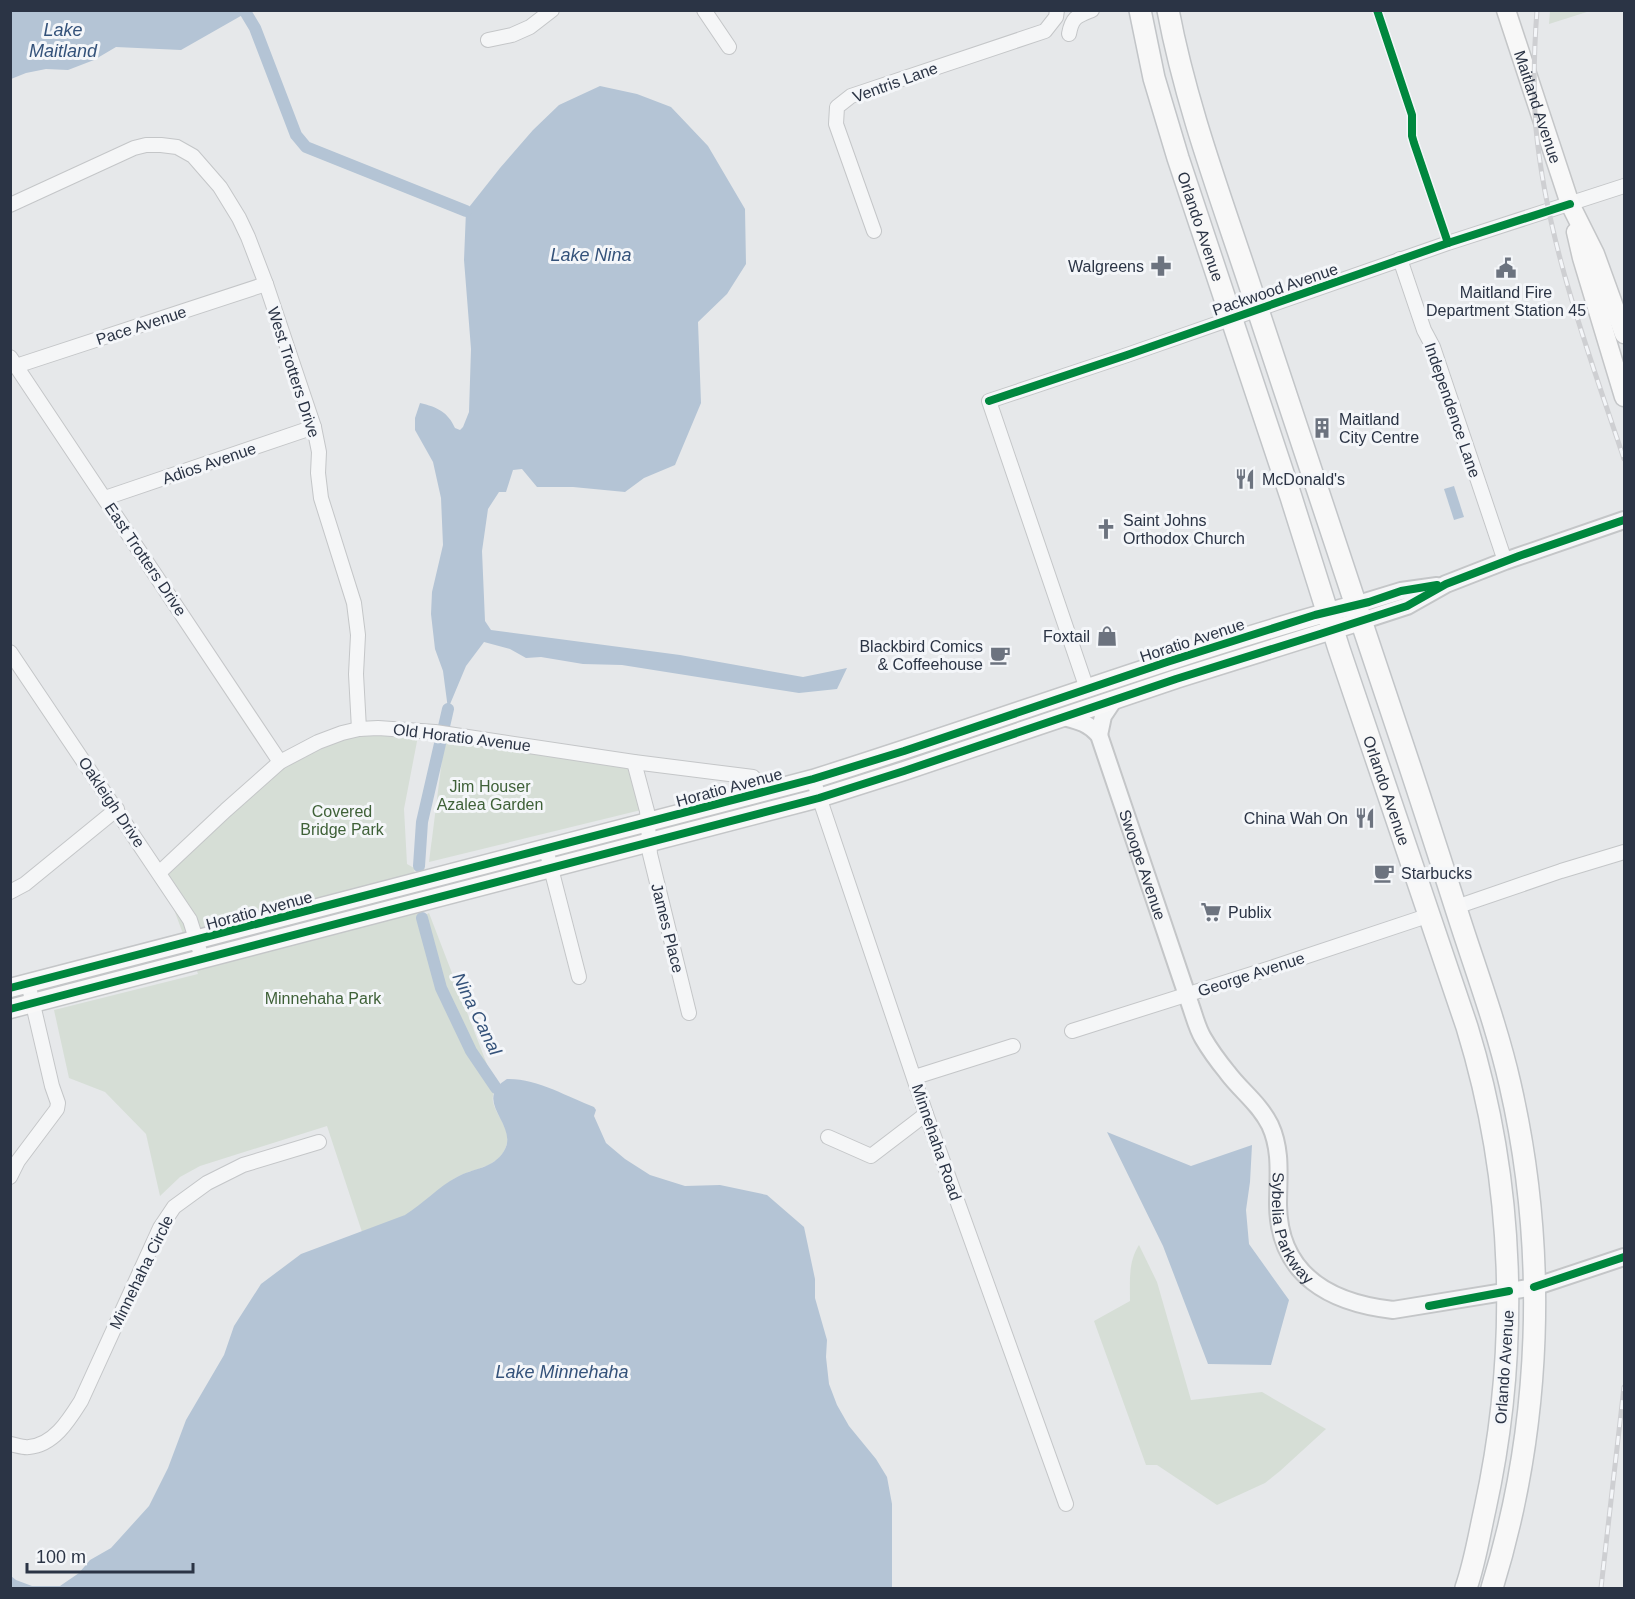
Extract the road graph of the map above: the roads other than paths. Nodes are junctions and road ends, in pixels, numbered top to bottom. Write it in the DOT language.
graph roads {
  1 [pos="552,10"];
  2 [pos="704,10"];
  3 [pos="1057,10"];
  4 [pos="1092,10"];
  5 [pos="1140,10"];
  6 [pos="1168,10"];
  7 [pos="1506,10"];
  8 [pos="1069,34"];
  9 [pos="488,40"];
  10 [pos="729,47"];
  11 [pos="1624,186"];
  12 [pos="1570,204"];
  13 [pos="10,205"];
  14 [pos="874,231"];
  15 [pos="1400,259"];
  16 [pos="266,284"];
  17 [pos="1258,309"];
  18 [pos="1232,318"];
  19 [pos="1624,334"];
  20 [pos="14,361"];
  21 [pos="1619,365"];
  22 [pos="1624,398"];
  23 [pos="314,427"];
  24 [pos="105,498"];
  25 [pos="1624,520"];
  26 [pos="1505,561"];
  27 [pos="1358,613"];
  28 [pos="1331,621"];
  29 [pos="10,652"];
  30 [pos="1080,691"];
  31 [pos="1113,701"];
  32 [pos="1064,717"];
  33 [pos="359,729"];
  34 [pos="1099,735"];
  35 [pos="280,762"];
  36 [pos="634,762"];
  37 [pos="753,777"];
  38 [pos="813,779"];
  39 [pos="819,798"];
  40 [pos="117,809"];
  41 [pos="649,823"];
  42 [pos="650,843"];
  43 [pos="546,849"];
  44 [pos="1624,852"];
  45 [pos="551,868"];
  46 [pos="160,872"];
  47 [pos="10,892"];
  48 [pos="1456,907"];
  49 [pos="1430,915"];
  50 [pos="197,940"];
  51 [pos="202,958"];
  52 [pos="579,977"];
  53 [pos="19,986"];
  54 [pos="1186,995"];
  55 [pos="33,1003"];
  56 [pos="10,1009"];
  57 [pos="689,1013"];
  58 [pos="1072,1031"];
  59 [pos="1013,1046"];
  60 [pos="915,1077"];
  61 [pos="926,1114"];
  62 [pos="828,1137"];
  63 [pos="319,1142"];
  64 [pos="14,1162"];
  65 [pos="10,1177"];
  66 [pos="1624,1257"];
  67 [pos="1534,1287"];
  68 [pos="1509,1291"];
  69 [pos="10,1444"];
  70 [pos="1066,1504"];
  71 [pos="1466,1588"];
  72 [pos="1492,1588"];
  1 -- 9 [label="street"];
  2 -- 10 [label="street"];
  3 -- 14 [label="street, Ventris Lane"];
  4 -- 8 [label="street"];
  5 -- 18 [label="main road, Orlando Avenue"];
  6 -- 17 [label="main road, Orlando Avenue"];
  7 -- 12 [label="main road, Maitland Avenue"];
  11 -- 12 [label="street, Packwood Avenue"];
  12 -- 15 [label="street, Packwood Avenue"];
  12 -- 19 [label="main road, Maitland Avenue"];
  12 -- 21 [label="main road, Maitland Avenue"];
  13 -- 16 [label="street, West Trotters Drive"];
  15 -- 17 [label="street, Packwood Avenue"];
  15 -- 26 [label="street, Independence Lane"];
  16 -- 20 [label="street, Pace Avenue"];
  16 -- 23 [label="street, West Trotters Drive"];
  17 -- 18 [label="street, Packwood Avenue"];
  17 -- 27 [label="main road, Orlando Avenue"];
  18 -- 28 [label="main road, Orlando Avenue"];
  18 -- 30 [label="street, Packwood Avenue"];
  20 -- 24 [label="street, East Trotters Drive"];
  21 -- 22 [label="main road, Maitland Avenue"];
  23 -- 24 [label="street, Adios Avenue"];
  23 -- 33 [label="street, West Trotters Drive"];
  24 -- 35 [label="street, East Trotters Drive"];
  25 -- 26 [label="street, Horatio Avenue"];
  26 -- 27 [label="street, Horatio Avenue"];
  27 -- 28 [label="main road, Horatio Avenue"];
  27 -- 48 [label="main road, Orlando Avenue"];
  28 -- 30 [label="main road, Horatio Avenue"];
  28 -- 31 [label="main road, Horatio Avenue"];
  28 -- 49 [label="main road, Orlando Avenue"];
  29 -- 40 [label="street, Oakleigh Drive"];
  30 -- 32 [label="main road"];
  30 -- 38 [label="main road, Horatio Avenue"];
  31 -- 32 [label="main road, Horatio Avenue"];
  31 -- 34 [label="street"];
  32 -- 34 [label="street"];
  32 -- 39 [label="main road, Horatio Avenue"];
  33 -- 35 [label="street, Old Horatio Avenue"];
  33 -- 36 [label="street, Old Horatio Avenue"];
  34 -- 54 [label="street, Swoope Avenue"];
  35 -- 46 [label="street, Old Horatio Avenue"];
  36 -- 37 [label="street, Old Horatio Avenue"];
  36 -- 41 [label="street"];
  38 -- 39 [label="street, Minnehaha Road"];
  38 -- 41 [label="main road, Horatio Avenue"];
  39 -- 42 [label="main road, Horatio Avenue"];
  39 -- 60 [label="street, Minnehaha Road"];
  40 -- 46 [label="street, Oakleigh Drive"];
  40 -- 47 [label="street"];
  41 -- 42 [label="street"];
  41 -- 43 [label="main road, Horatio Avenue"];
  42 -- 45 [label="main road, Horatio Avenue"];
  42 -- 57 [label="street, James Place"];
  43 -- 45 [label="street"];
  43 -- 50 [label="main road, Horatio Avenue"];
  44 -- 48 [label="street"];
  45 -- 51 [label="main road, Horatio Avenue"];
  45 -- 52 [label="street"];
  46 -- 50 [label="street, Oakleigh Drive"];
  48 -- 67 [label="main road, Orlando Avenue"];
  49 -- 54 [label="street, George Avenue"];
  49 -- 68 [label="main road, Orlando Avenue"];
  50 -- 51 [label="street, Oakleigh Drive"];
  50 -- 53 [label="main road, Horatio Avenue"];
  51 -- 55 [label="main road, Horatio Avenue"];
  53 -- 55 [label="street"];
  54 -- 58 [label="street, George Avenue"];
  54 -- 68 [label="street, Sybelia Parkway"];
  55 -- 56 [label="main road, Horatio Avenue"];
  55 -- 64 [label="street"];
  59 -- 60 [label="street"];
  60 -- 61 [label="street, Minnehaha Road"];
  61 -- 62 [label="street"];
  61 -- 70 [label="street, Minnehaha Road"];
  63 -- 69 [label="street, Minnehaha Circle"];
  64 -- 65 [label="street"];
  66 -- 67 [label="street, Sybelia Parkway"];
  67 -- 68 [label="street, Sybelia Parkway"];
  67 -- 72 [label="main road, Orlando Avenue"];
  68 -- 71 [label="main road, Orlando Avenue"];
}
